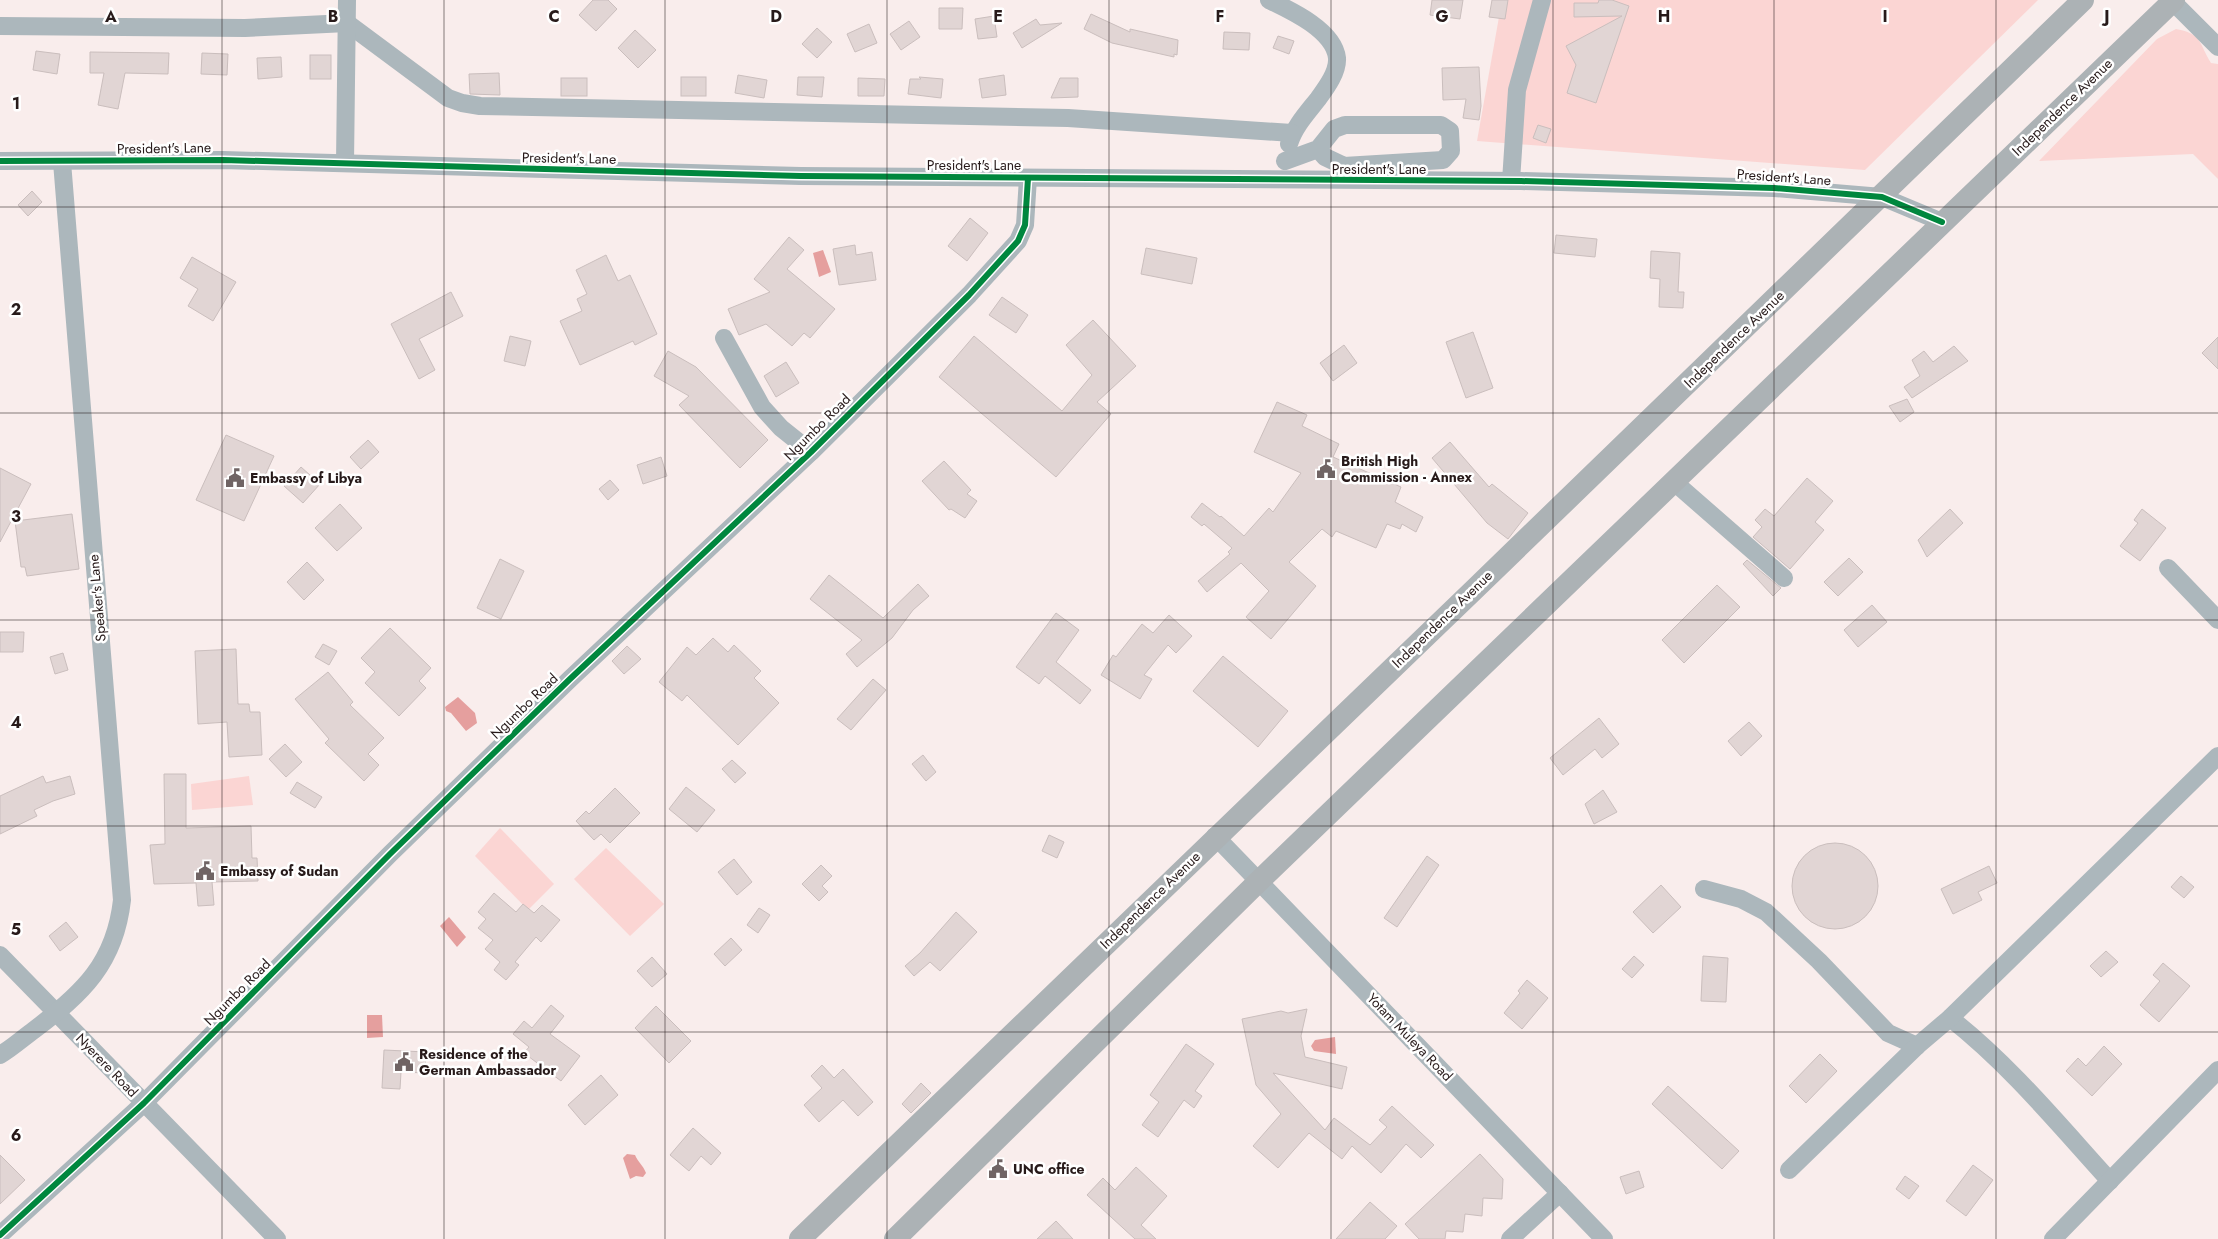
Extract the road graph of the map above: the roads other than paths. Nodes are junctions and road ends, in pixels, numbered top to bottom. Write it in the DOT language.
graph roads {
  1 [pos="347,0"];
  2 [pos="1269,0"];
  3 [pos="1542,0"];
  4 [pos="2083,0"];
  5 [pos="2173,0"];
  6 [pos="347,23"];
  7 [pos="0,26"];
  8 [pos="2218,48"];
  9 [pos="1292,133"];
  10 [pos="1318,149"];
  11 [pos="0,161"];
  12 [pos="1284,161"];
  13 [pos="62,162"];
  14 [pos="344,163"];
  15 [pos="1028,178"];
  16 [pos="1279,181"];
  17 [pos="1511,181"];
  18 [pos="1882,197"];
  19 [pos="1942,222"];
  20 [pos="724,338"];
  21 [pos="811,452"];
  22 [pos="1673,481"];
  23 [pos="2168,568"];
  24 [pos="1784,578"];
  25 [pos="2218,620"];
  26 [pos="2218,756"];
  27 [pos="1216,836"];
  28 [pos="1258,882"];
  29 [pos="1704,889"];
  30 [pos="0,955"];
  31 [pos="57,1013"];
  32 [pos="1950,1018"];
  33 [pos="1917,1046"];
  34 [pos="0,1055"];
  35 [pos="2218,1070"];
  36 [pos="144,1103"];
  37 [pos="1789,1170"];
  38 [pos="2110,1181"];
  39 [pos="1560,1193"];
  40 [pos="0,1235"];
  41 [pos="277,1239"];
  42 [pos="800,1239"];
  43 [pos="895,1239"];
  44 [pos="1510,1239"];
  45 [pos="1604,1239"];
  46 [pos="2053,1239"];
  1 -- 6 [label="street"];
  2 -- 9 [label="street"];
  3 -- 17 [label="street"];
  4 -- 18 [label="main road, Independence Avenue"];
  5 -- 8 [label="street"];
  5 -- 19 [label="main road, Independence Avenue"];
  6 -- 7 [label="street"];
  6 -- 9 [label="street"];
  6 -- 14 [label="street"];
  9 -- 12 [label="street"];
  10 -- 10 [label="street"];
  10 -- 12 [label="street"];
  11 -- 13 [label="street, President's Lane"];
  12 -- 16 [label="street"];
  13 -- 14 [label="street, President's Lane"];
  13 -- 31 [label="street, Speaker's Lane"];
  14 -- 15 [label="street, President's Lane"];
  15 -- 16 [label="street, President's Lane"];
  15 -- 21 [label="street, Ngumbo Road"];
  16 -- 17 [label="street, President's Lane"];
  17 -- 18 [label="street, President's Lane"];
  18 -- 19 [label="street, President's Lane"];
  18 -- 27 [label="main road, Independence Avenue"];
  19 -- 22 [label="main road, Independence Avenue"];
  20 -- 21 [label="street"];
  21 -- 36 [label="street, Ngumbo Road"];
  22 -- 24 [label="street"];
  22 -- 28 [label="main road, Independence Avenue"];
  23 -- 25 [label="street"];
  26 -- 32 [label="street"];
  27 -- 28 [label="street, Yotam Muleya Road"];
  27 -- 42 [label="main road, Independence Avenue"];
  28 -- 39 [label="street, Yotam Muleya Road"];
  28 -- 43 [label="main road, Independence Avenue"];
  29 -- 33 [label="street"];
  30 -- 31 [label="street, Nyerere Road"];
  31 -- 34 [label="street, Speaker's Lane"];
  31 -- 36 [label="street, Nyerere Road"];
  32 -- 33 [label="street"];
  32 -- 38 [label="street"];
  33 -- 37 [label="street"];
  35 -- 38 [label="street"];
  36 -- 40 [label="street, Ngumbo Road"];
  36 -- 41 [label="street, Nyerere Road"];
  38 -- 46 [label="street"];
  39 -- 44 [label="street"];
  39 -- 45 [label="street, Yotam Muleya Road"];
}
